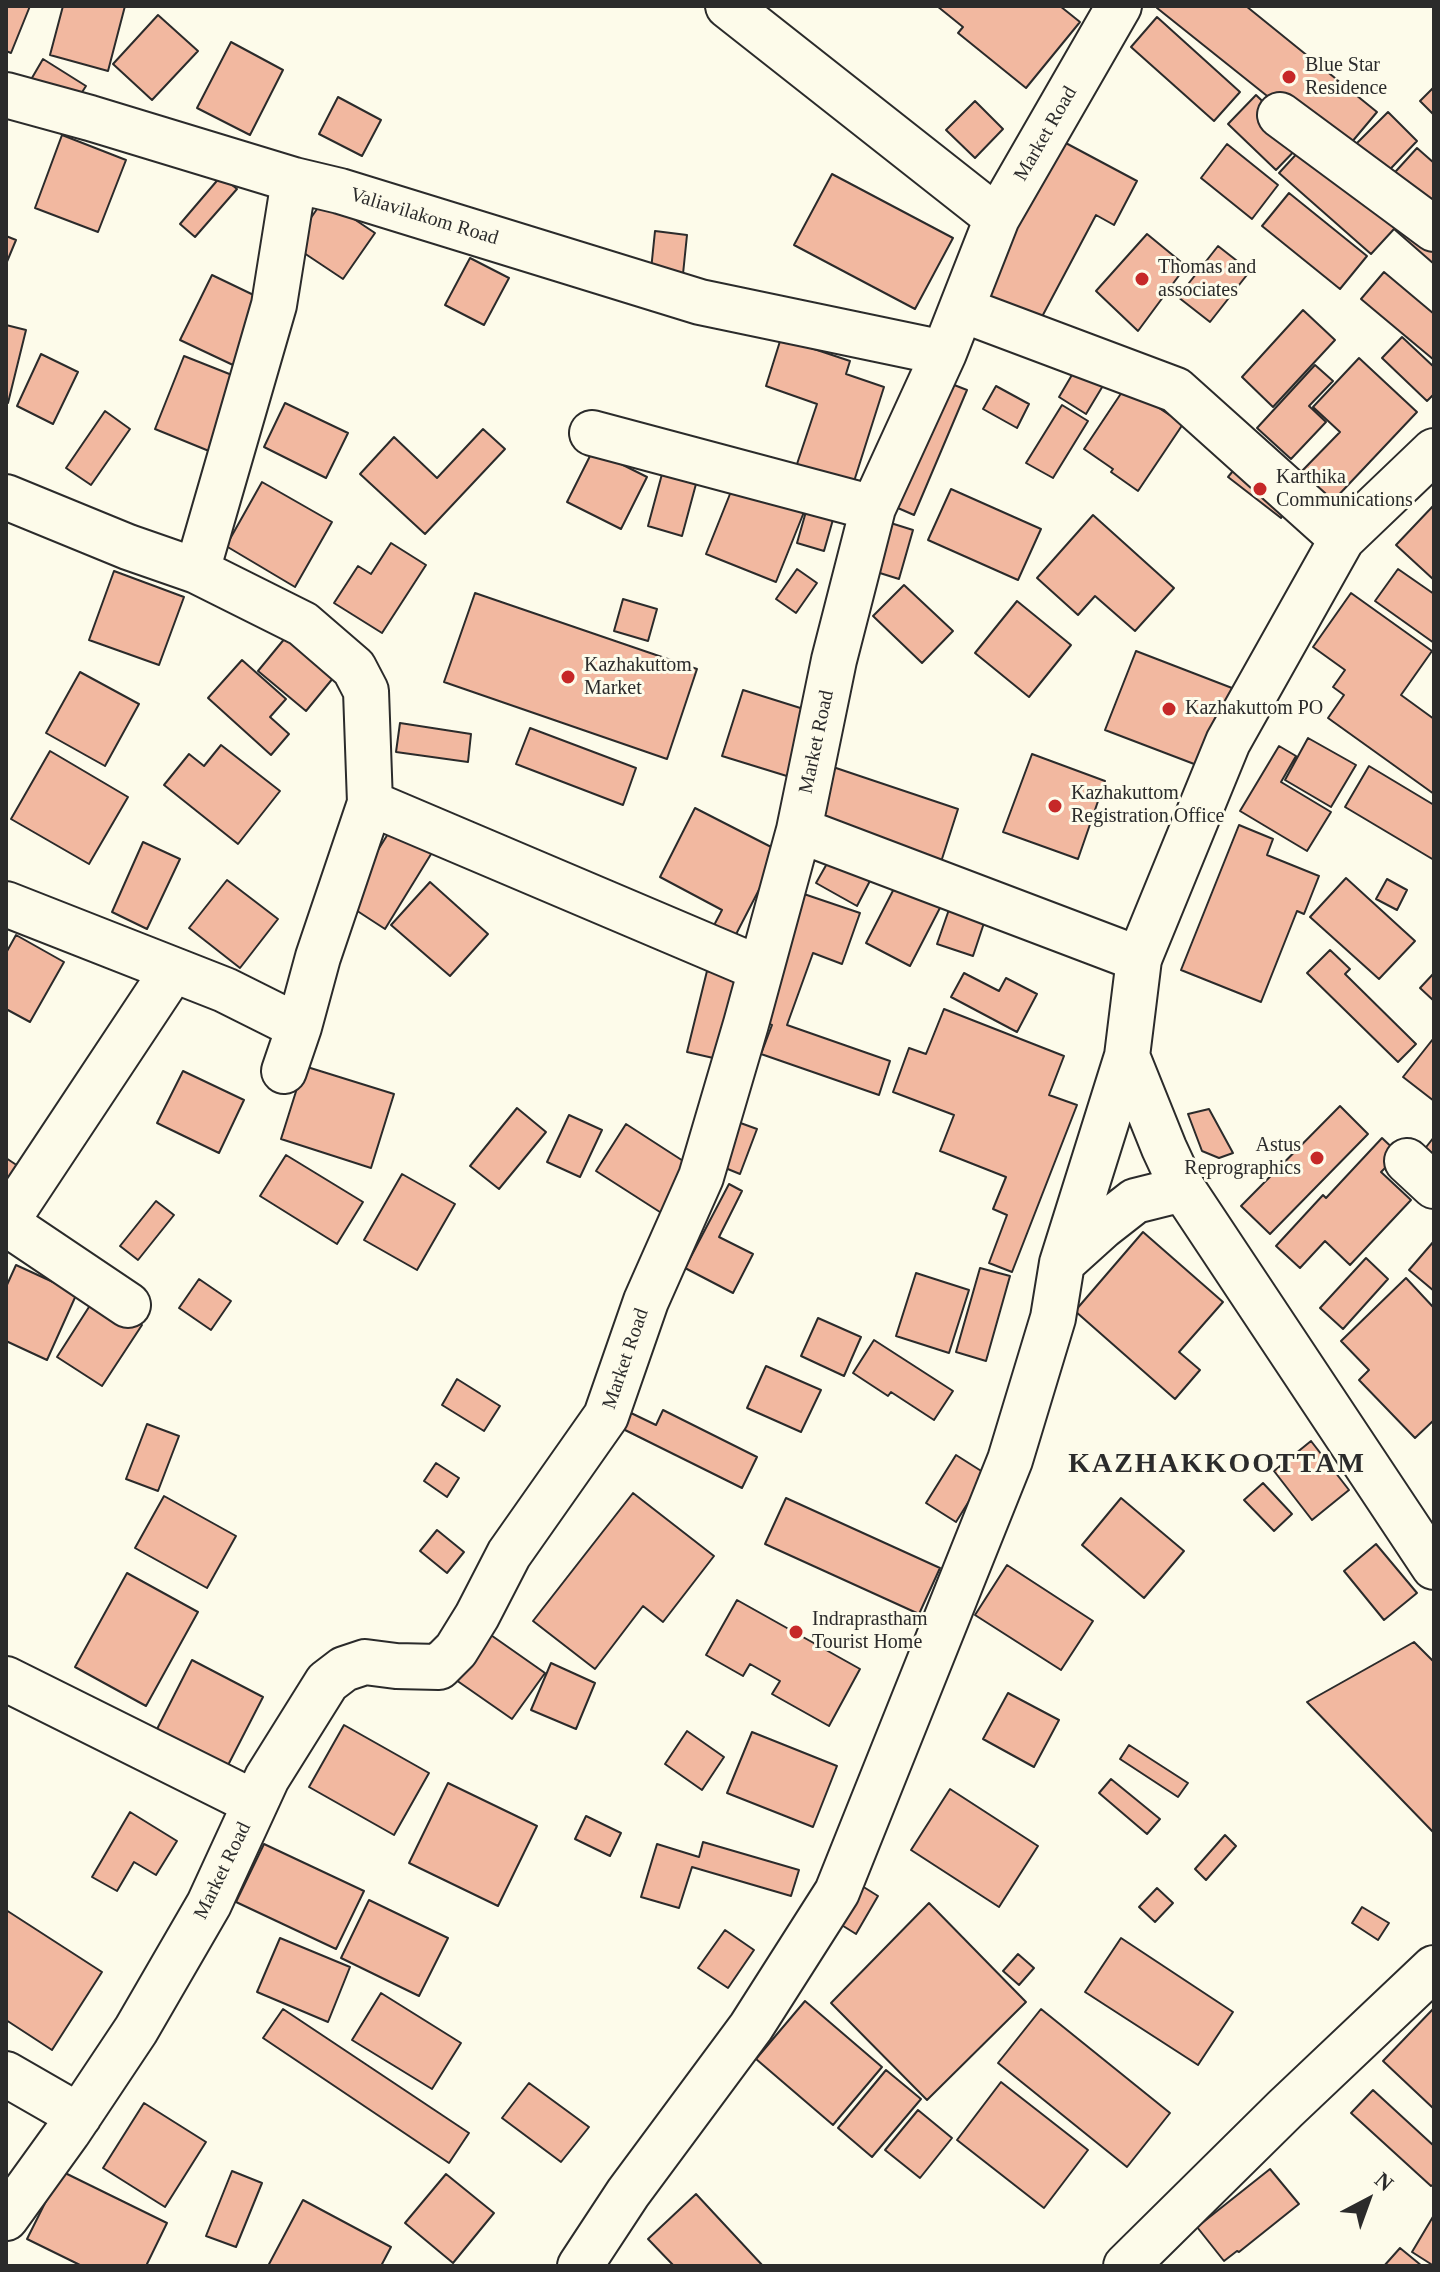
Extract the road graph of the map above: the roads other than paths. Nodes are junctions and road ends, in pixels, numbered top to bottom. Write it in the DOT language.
graph roads {
  1 [pos="728,6"];
  2 [pos="1119,6"];
  3 [pos="6,95"];
  4 [pos="1280,115"];
  5 [pos="294,180"];
  6 [pos="997,218"];
  7 [pos="1434,229"];
  8 [pos="963,310"];
  9 [pos="944,353"];
  10 [pos="592,433"];
  11 [pos="1434,451"];
  12 [pos="6,497"];
  13 [pos="873,508"];
  14 [pos="1342,539"];
  15 [pos="197,571"];
  16 [pos="370,803"];
  17 [pos="799,830"];
  18 [pos="6,904"];
  19 [pos="1139,959"];
  20 [pos="761,969"];
  21 [pos="173,970"];
  22 [pos="299,1027"];
  23 [pos="1127,1056"];
  24 [pos="284,1071"];
  25 [pos="1183,1189"];
  26 [pos="6,1222"];
  27 [pos="1062,1263"];
  28 [pos="128,1305"];
  29 [pos="1434,1567"];
  30 [pos="6,1679"];
  31 [pos="255,1803"];
  32 [pos="1434,1968"];
  33 [pos="6,2074"];
  34 [pos="79,2116"];
  35 [pos="6,2218"];
  36 [pos="580,2266"];
  37 [pos="1126,2266"];
  1 -- 6 [label="street"];
  2 -- 6 [label="street, Market Road"];
  3 -- 5 [label="street, Valiavilakom Road"];
  4 -- 7 [label="street"];
  5 -- 9 [label="street, Valiavilakom Road"];
  5 -- 15 [label="street"];
  6 -- 8 [label="street, Market Road"];
  8 -- 9 [label="street, Market Road"];
  8 -- 14 [label="street"];
  9 -- 13 [label="street, Market Road"];
  10 -- 13 [label="street"];
  11 -- 14 [label="street"];
  12 -- 15 [label="street"];
  13 -- 17 [label="street, Market Road"];
  14 -- 19 [label="street"];
  15 -- 16 [label="street"];
  16 -- 20 [label="street"];
  16 -- 22 [label="street"];
  17 -- 19 [label="street"];
  17 -- 20 [label="street, Market Road"];
  18 -- 21 [label="street"];
  19 -- 23 [label="street"];
  20 -- 31 [label="street, Market Road"];
  21 -- 22 [label="street"];
  21 -- 26 [label="street"];
  22 -- 24 [label="street"];
  23 -- 25 [label="street"];
  23 -- 27 [label="street"];
  25 -- 27 [label="street"];
  25 -- 29 [label="street"];
  26 -- 28 [label="street"];
  27 -- 36 [label="street"];
  30 -- 31 [label="street"];
  31 -- 34 [label="street, Market Road"];
  32 -- 37 [label="street"];
  33 -- 34 [label="street"];
  34 -- 35 [label="street, Market Road"];
}
